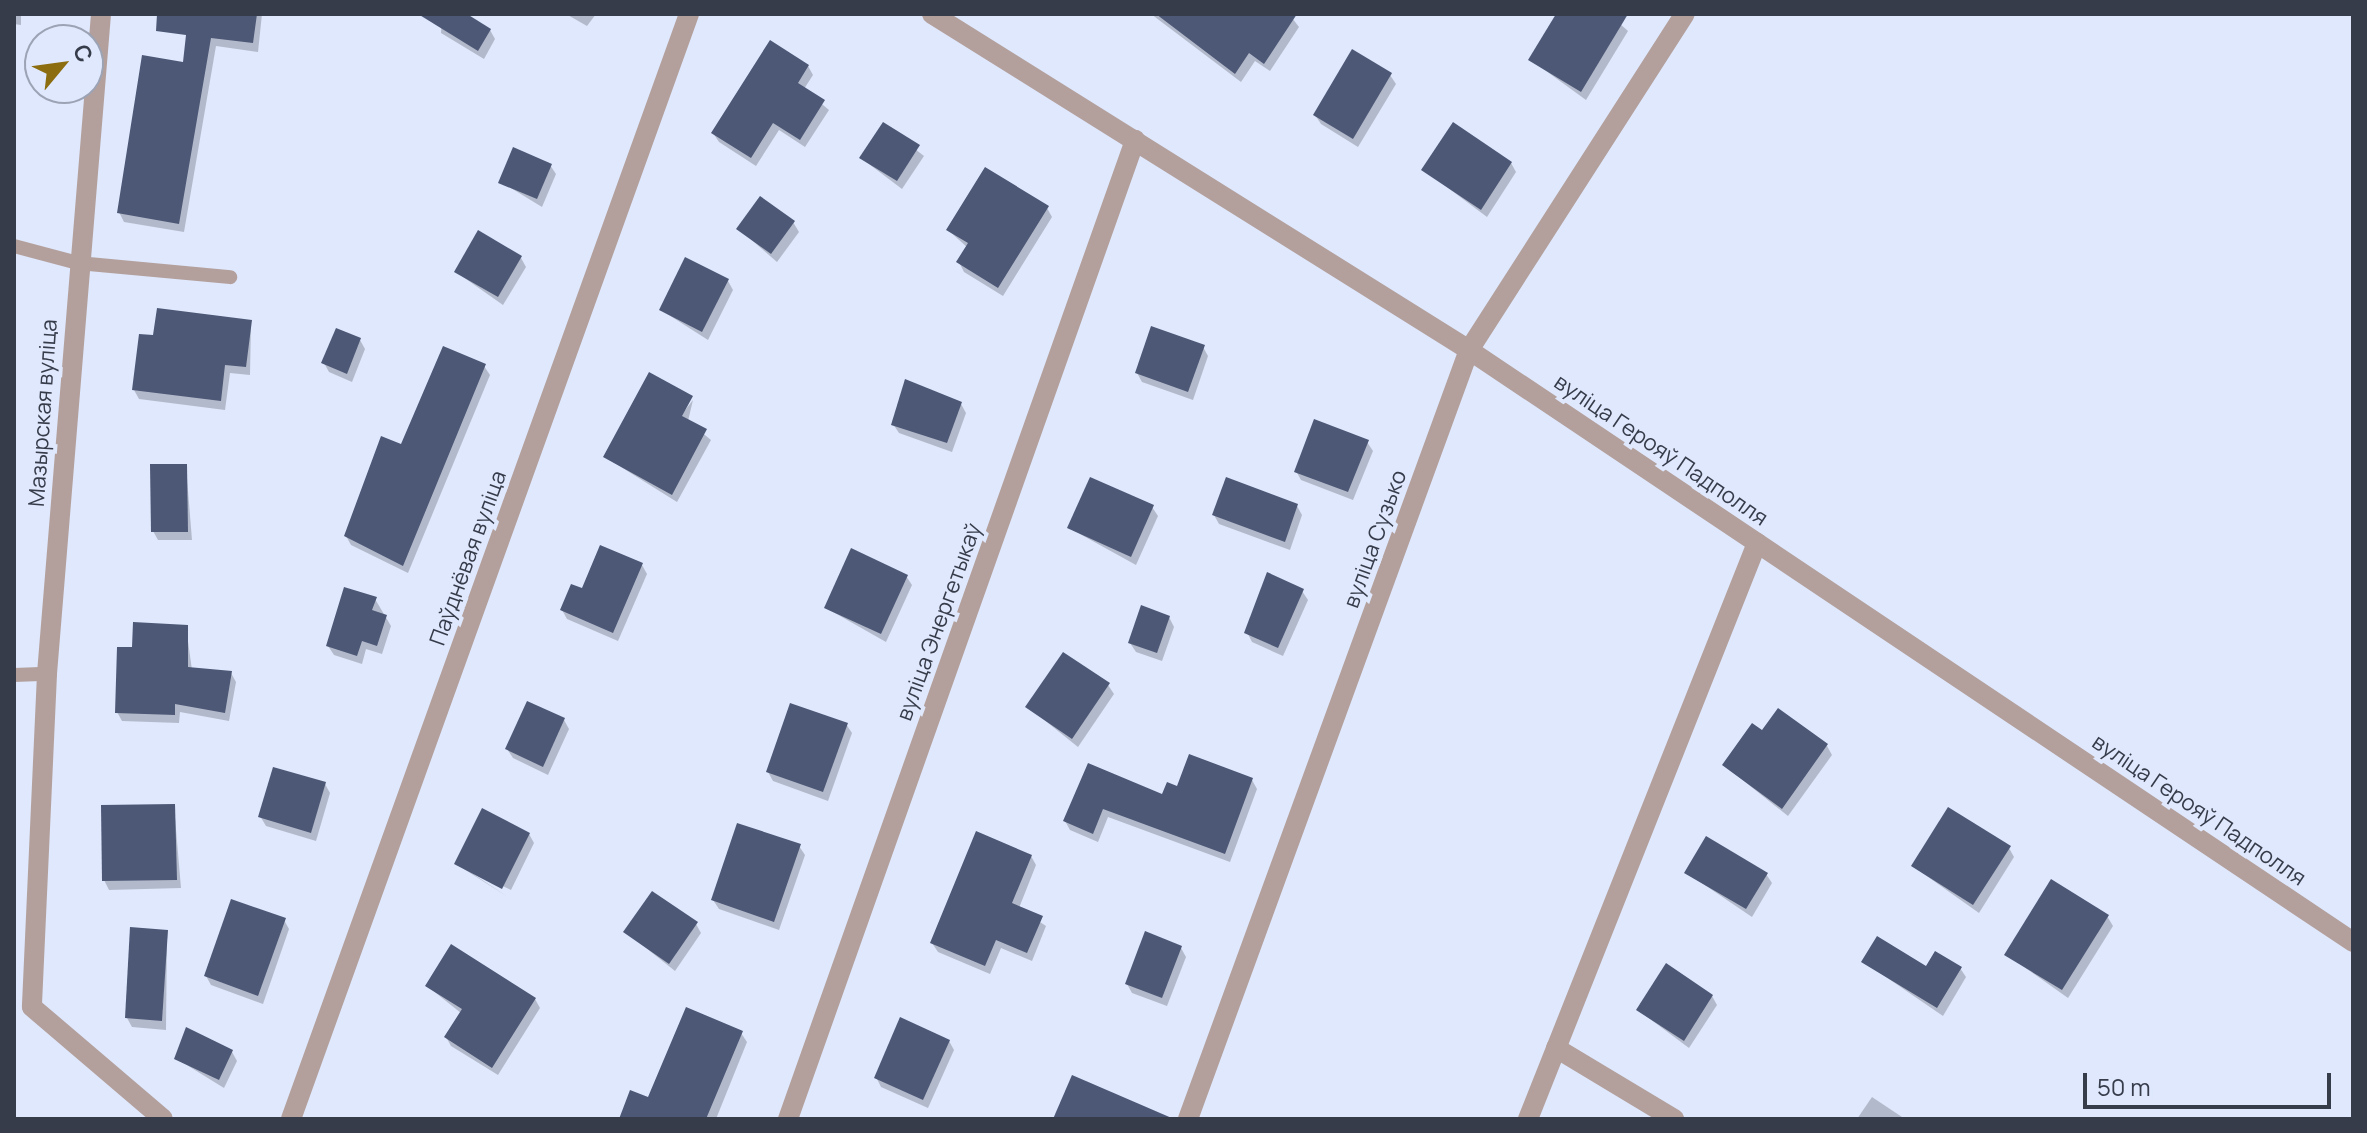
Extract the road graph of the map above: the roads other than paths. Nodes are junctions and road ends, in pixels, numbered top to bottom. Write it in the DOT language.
graph roads {
  1 [pos="101,14"];
  2 [pos="689,14"];
  3 [pos="932,14"];
  4 [pos="1685,14"];
  5 [pos="1135,140"];
  6 [pos="14,246"];
  7 [pos="78,263"];
  8 [pos="230,277"];
  9 [pos="1469,350"];
  10 [pos="1757,543"];
  11 [pos="47,674"];
  12 [pos="14,675"];
  13 [pos="2353,942"];
  14 [pos="1556,1048"];
  15 [pos="163,1119"];
  16 [pos="291,1119"];
  17 [pos="788,1119"];
  18 [pos="1188,1119"];
  19 [pos="1528,1119"];
  20 [pos="1674,1119"];
  1 -- 7 [label="street, Мазырская вуліца"];
  2 -- 16 [label="street, Паўднёвая вуліца"];
  3 -- 5 [label="street, вуліца Герояў Падполля"];
  4 -- 9 [label="street, вуліца Сузько"];
  5 -- 9 [label="street, вуліца Герояў Падполля"];
  5 -- 17 [label="street, вуліца Энергетыкаў"];
  6 -- 7 [label="lane"];
  7 -- 8 [label="lane"];
  7 -- 11 [label="street, Мазырская вуліца"];
  9 -- 10 [label="street, вуліца Герояў Падполля"];
  9 -- 18 [label="street, вуліца Сузько"];
  10 -- 13 [label="street, вуліца Герояў Падполля"];
  10 -- 14 [label="street"];
  11 -- 12 [label="lane"];
  11 -- 15 [label="street, Мазырская вуліца"];
  14 -- 19 [label="street"];
  14 -- 20 [label="street"];
}
